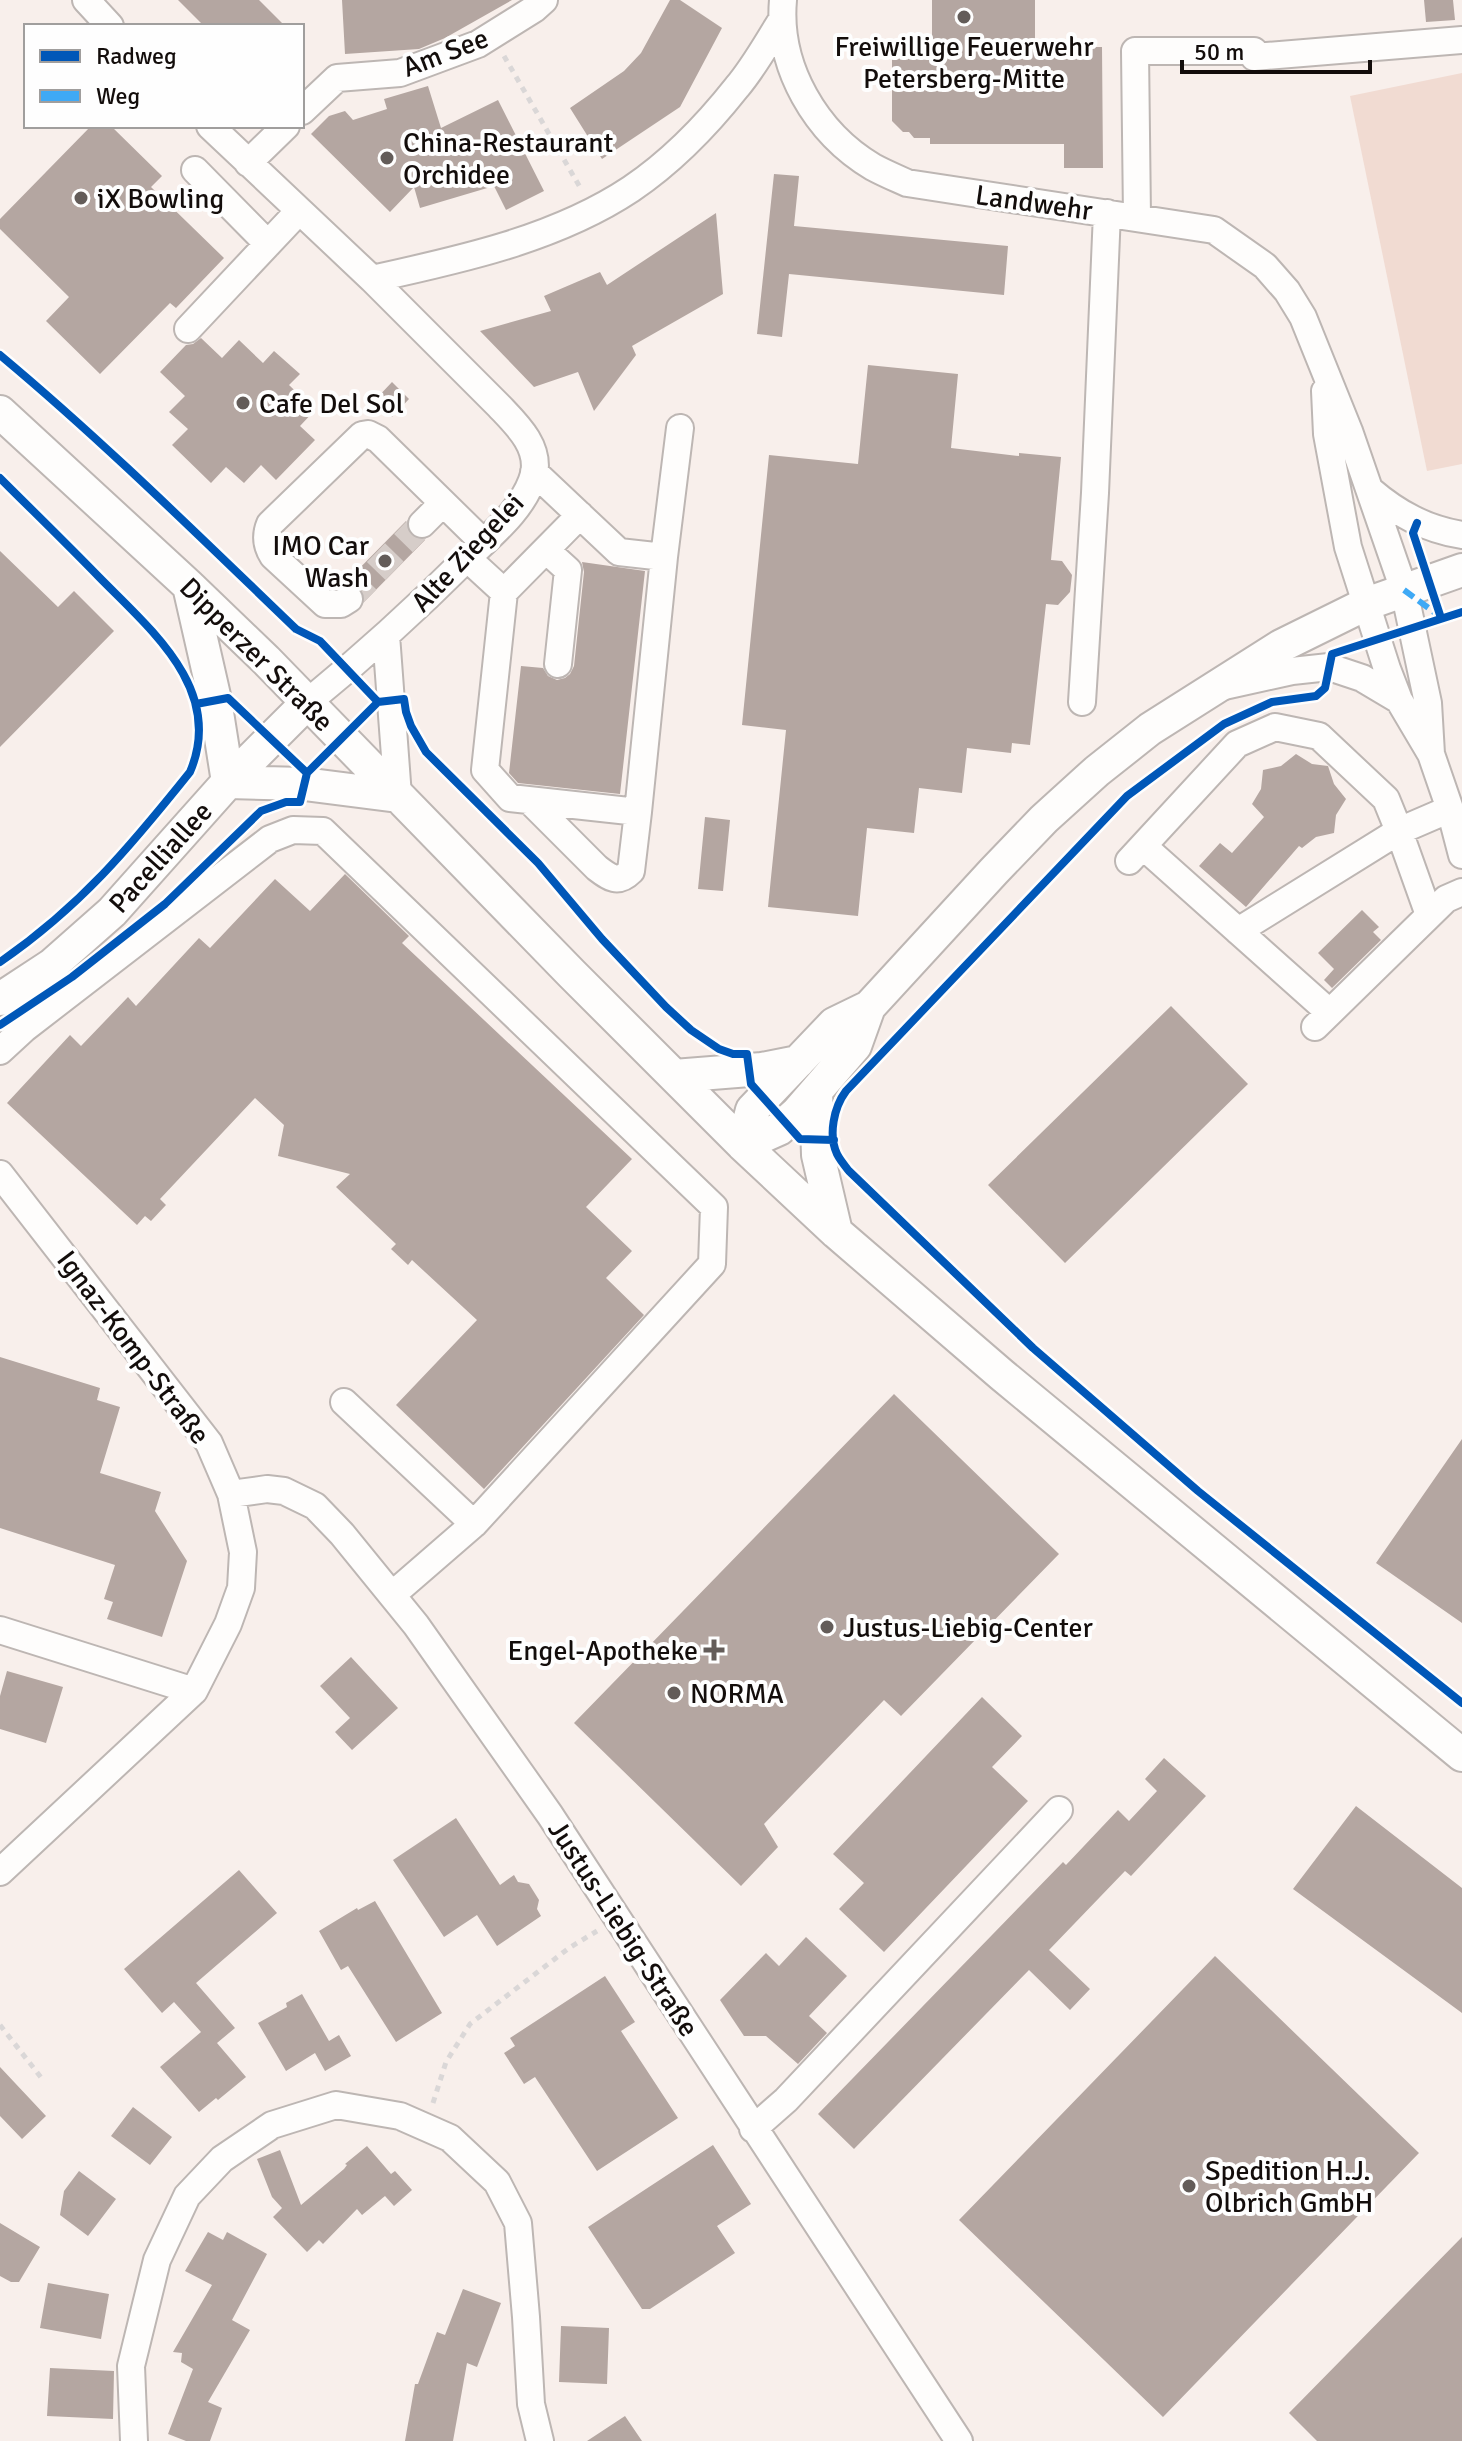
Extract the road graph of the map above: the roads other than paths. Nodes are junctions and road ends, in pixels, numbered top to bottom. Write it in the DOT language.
graph roads {
  1 [pos="86,0"];
  2 [pos="544,0"];
  3 [pos="782,10"];
  4 [pos="108,24"];
  5 [pos="1462,40"];
  6 [pos="304,109"];
  7 [pos="212,128"];
  8 [pos="284,128"];
  9 [pos="248,163"];
  10 [pos="195,170"];
  11 [pos="299,211"];
  12 [pos="1107,213"];
  13 [pos="1137,217"];
  14 [pos="268,244"];
  15 [pos="372,279"];
  16 [pos="188,329"];
  17 [pos="1324,371"];
  18 [pos="0,412"];
  19 [pos="680,428"];
  20 [pos="534,472"];
  21 [pos="1367,487"];
  22 [pos="443,503"];
  23 [pos="580,515"];
  24 [pos="422,524"];
  25 [pos="1462,535"];
  26 [pos="475,550"];
  27 [pos="546,550"];
  28 [pos="664,557"];
  29 [pos="1462,570"];
  30 [pos="189,586"];
  31 [pos="1404,590"];
  32 [pos="504,592"];
  33 [pos="349,599"];
  34 [pos="1366,604"];
  35 [pos="386,635"];
  36 [pos="558,664"];
  37 [pos="1212,688"];
  38 [pos="1399,700"];
  39 [pos="308,702"];
  40 [pos="1082,702"];
  41 [pos="1431,754"];
  42 [pos="228,782"];
  43 [pos="398,796"];
  44 [pos="530,801"];
  45 [pos="1450,809"];
  46 [pos="638,812"];
  47 [pos="1399,831"];
  48 [pos="1462,855"];
  49 [pos="1462,892"];
  50 [pos="1429,915"];
  51 [pos="1238,931"];
  52 [pos="0,999"];
  53 [pos="869,1007"];
  54 [pos="0,1051"];
  55 [pos="798,1062"];
  56 [pos="674,1076"];
  57 [pos="816,1092"];
  58 [pos="743,1145"];
  59 [pos="0,1174"];
  60 [pos="836,1232"];
  61 [pos="344,1402"];
  62 [pos="231,1494"];
  63 [pos="474,1524"];
  64 [pos="392,1595"];
  65 [pos="0,1630"];
  66 [pos="194,1691"];
  67 [pos="1462,1755"];
  68 [pos="1059,1810"];
  69 [pos="0,1872"];
  70 [pos="753,2129"];
  71 [pos="134,2441"];
  72 [pos="540,2441"];
  73 [pos="959,2441"];
  1 -- 4 [label="street"];
  2 -- 6 [label="street, Am See"];
  3 -- 12 [label="street, Landwehr"];
  3 -- 15 [label="street"];
  5 -- 13 [label="street"];
  7 -- 9 [label="street, Alte Ziegelei"];
  8 -- 9 [label="street"];
  9 -- 11 [label="street, Alte Ziegelei"];
  10 -- 14 [label="street"];
  11 -- 14 [label="street"];
  11 -- 15 [label="street, Alte Ziegelei"];
  12 -- 13 [label="street, Landwehr"];
  12 -- 40 [label="street"];
  13 -- 17 [label="street, Landwehr"];
  14 -- 16 [label="street"];
  15 -- 20 [label="street, Alte Ziegelei"];
  17 -- 21 [label="street, Landwehr"];
  17 -- 34 [label="street, Landwehr"];
  18 -- 30 [label="main road, Dipperzer Straße"];
  19 -- 28 [label="street"];
  20 -- 23 [label="street"];
  20 -- 26 [label="street, Alte Ziegelei"];
  21 -- 25 [label="street"];
  21 -- 31 [label="street, Landwehr"];
  22 -- 24 [label="street"];
  22 -- 26 [label="street"];
  22 -- 33 [label="street"];
  23 -- 27 [label="street"];
  23 -- 28 [label="street"];
  26 -- 32 [label="street"];
  26 -- 35 [label="street, Alte Ziegelei"];
  27 -- 32 [label="street"];
  27 -- 36 [label="street"];
  28 -- 46 [label="street"];
  29 -- 31 [label="main road"];
  30 -- 39 [label="main road, Dipperzer Straße"];
  30 -- 42 [label="main road"];
  31 -- 34 [label="main road"];
  31 -- 41 [label="street, Landwehr"];
  32 -- 44 [label="street"];
  34 -- 37 [label="main road"];
  34 -- 38 [label="street, Landwehr"];
  35 -- 39 [label="street, Alte Ziegelei"];
  35 -- 43 [label="street"];
  37 -- 38 [label="street"];
  37 -- 53 [label="main road"];
  38 -- 41 [label="street, Landwehr"];
  39 -- 42 [label="main road, Pacelliallee"];
  39 -- 43 [label="main road, Dipperzer Straße"];
  41 -- 45 [label="street"];
  42 -- 43 [label="main road"];
  42 -- 52 [label="main road, Pacelliallee"];
  43 -- 56 [label="main road, Dipperzer Straße"];
  44 -- 46 [label="street"];
  44 -- 46 [label="street"];
  45 -- 47 [label="street"];
  45 -- 48 [label="street"];
  47 -- 50 [label="street"];
  47 -- 51 [label="street"];
  47 -- 51 [label="street"];
  49 -- 50 [label="street"];
  50 -- 51 [label="street"];
  53 -- 55 [label="main road"];
  53 -- 57 [label="main road"];
  54 -- 63 [label="street"];
  55 -- 56 [label="main road"];
  55 -- 58 [label="main road"];
  56 -- 58 [label="main road, Dipperzer Straße"];
  57 -- 58 [label="main road"];
  57 -- 60 [label="main road"];
  58 -- 60 [label="main road, Dipperzer Straße"];
  59 -- 62 [label="street, Ignaz-Komp-Straße"];
  60 -- 67 [label="main road, Dipperzer Straße"];
  61 -- 63 [label="street"];
  62 -- 64 [label="street, Justus-Liebig-Straße"];
  62 -- 66 [label="street, Ignaz-Komp-Straße"];
  63 -- 64 [label="street"];
  64 -- 70 [label="street, Justus-Liebig-Straße"];
  65 -- 66 [label="street"];
  66 -- 69 [label="street, Ignaz-Komp-Straße"];
  68 -- 70 [label="street"];
  70 -- 73 [label="street, Justus-Liebig-Straße"];
  71 -- 72 [label="street"];
}
